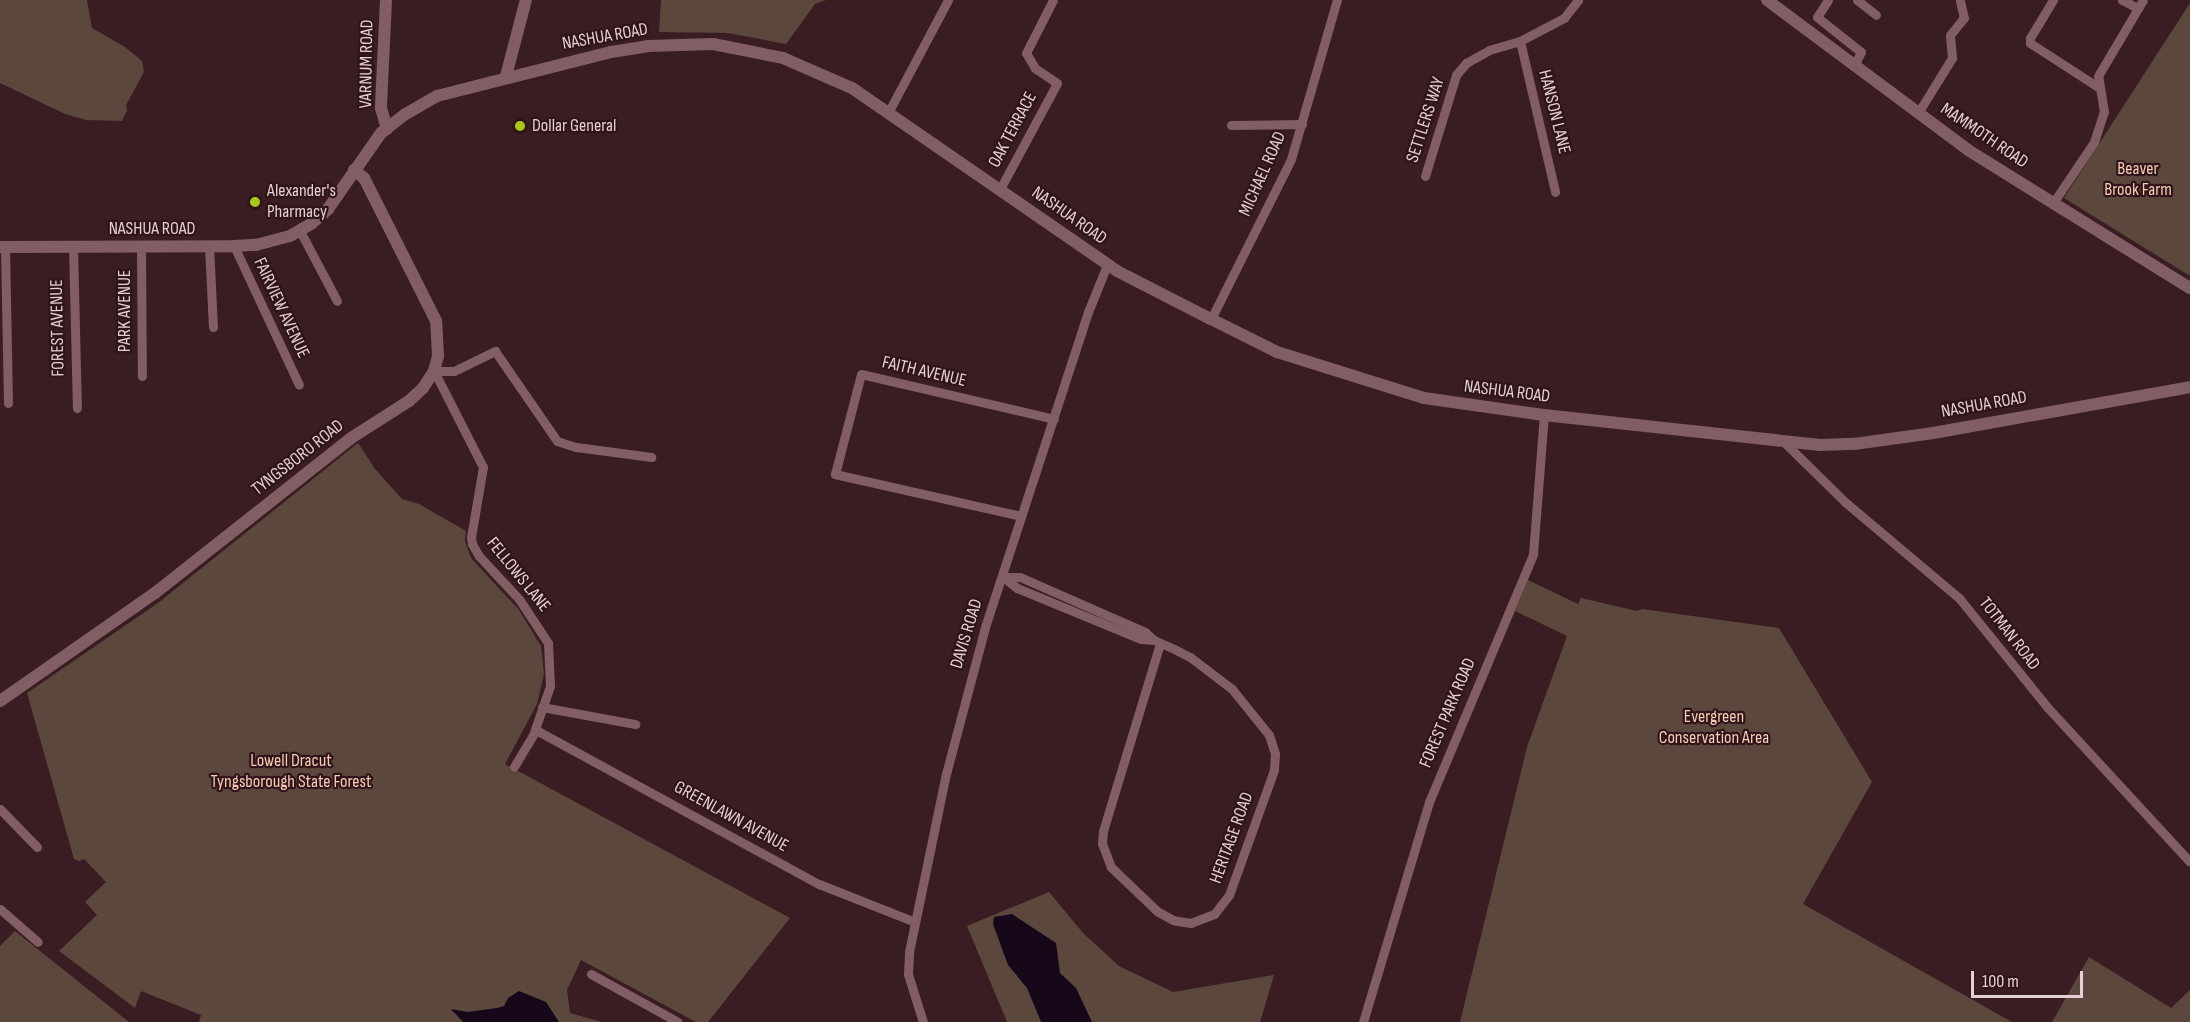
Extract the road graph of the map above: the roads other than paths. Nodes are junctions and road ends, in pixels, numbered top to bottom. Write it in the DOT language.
graph roads {
  1 [pos="386,0"];
  2 [pos="526,0"];
  3 [pos="948,0"];
  4 [pos="1053,0"];
  5 [pos="1337,0"];
  6 [pos="1578,0"];
  7 [pos="1767,0"];
  8 [pos="1828,0"];
  9 [pos="1857,0"];
  10 [pos="1960,0"];
  11 [pos="2053,0"];
  12 [pos="2122,0"];
  13 [pos="2141,4"];
  14 [pos="1876,15"];
  15 [pos="1520,41"];
  16 [pos="1854,66"];
  17 [pos="506,76"];
  18 [pos="2098,87"];
  19 [pos="889,111"];
  20 [pos="1918,113"];
  21 [pos="1302,123"];
  22 [pos="1231,125"];
  23 [pos="387,129"];
  24 [pos="354,170"];
  25 [pos="1425,176"];
  26 [pos="1000,189"];
  27 [pos="1555,192"];
  28 [pos="2053,203"];
  29 [pos="300,231"];
  30 [pos="210,246"];
  31 [pos="234,246"];
  32 [pos="3,247"];
  33 [pos="73,247"];
  34 [pos="141,247"];
  35 [pos="1107,265"];
  36 [pos="2190,288"];
  37 [pos="337,301"];
  38 [pos="1211,319"];
  39 [pos="213,327"];
  40 [pos="434,371"];
  41 [pos="4,375"];
  42 [pos="142,376"];
  43 [pos="299,385"];
  44 [pos="2190,387"];
  45 [pos="8,403"];
  46 [pos="77,408"];
  47 [pos="1544,415"];
  48 [pos="1054,419"];
  49 [pos="1785,443"];
  50 [pos="651,456"];
  51 [pos="1021,516"];
  52 [pos="1003,577"];
  53 [pos="1157,642"];
  54 [pos="0,701"];
  55 [pos="542,707"];
  56 [pos="635,724"];
  57 [pos="536,730"];
  58 [pos="514,767"];
  59 [pos="0,809"];
  60 [pos="36,848"];
  61 [pos="2190,862"];
  62 [pos="0,909"];
  63 [pos="915,922"];
  64 [pos="38,942"];
  65 [pos="591,974"];
  66 [pos="678,1022"];
  67 [pos="923,1022"];
  68 [pos="1363,1022"];
  1 -- 23 [label="main road, VARNUM ROAD"];
  2 -- 17 [label="main road"];
  3 -- 19 [label="street"];
  4 -- 26 [label="street, OAK TERRACE"];
  5 -- 21 [label="street, MICHAEL ROAD"];
  6 -- 15 [label="street, SETTLERS WAY"];
  7 -- 16 [label="main road, MAMMOTH ROAD"];
  8 -- 16 [label="street"];
  9 -- 14 [label="street"];
  10 -- 20 [label="street"];
  11 -- 18 [label="street"];
  12 -- 13 [label="street"];
  13 -- 18 [label="street"];
  15 -- 25 [label="street, SETTLERS WAY"];
  15 -- 27 [label="street, HANSON LANE"];
  16 -- 20 [label="main road, MAMMOTH ROAD"];
  17 -- 19 [label="main road, NASHUA ROAD"];
  17 -- 23 [label="main road, NASHUA ROAD"];
  18 -- 28 [label="street"];
  19 -- 26 [label="main road, NASHUA ROAD"];
  20 -- 28 [label="main road, MAMMOTH ROAD"];
  21 -- 22 [label="street"];
  21 -- 38 [label="street, MICHAEL ROAD"];
  23 -- 24 [label="main road, NASHUA ROAD"];
  24 -- 29 [label="main road, NASHUA ROAD"];
  24 -- 40 [label="main road, TYNGSBORO ROAD"];
  26 -- 35 [label="main road, NASHUA ROAD"];
  28 -- 36 [label="main road, MAMMOTH ROAD"];
  29 -- 31 [label="main road, NASHUA ROAD"];
  29 -- 37 [label="street"];
  30 -- 31 [label="main road, NASHUA ROAD"];
  30 -- 34 [label="main road, NASHUA ROAD"];
  30 -- 39 [label="street"];
  31 -- 43 [label="street, FAIRVIEW AVENUE"];
  32 -- 33 [label="main road, NASHUA ROAD"];
  32 -- 41 [label="street"];
  33 -- 34 [label="main road, NASHUA ROAD"];
  33 -- 46 [label="street, FOREST AVENUE"];
  34 -- 42 [label="street, PARK AVENUE"];
  35 -- 38 [label="main road, NASHUA ROAD"];
  35 -- 48 [label="street, DAVIS ROAD"];
  38 -- 47 [label="main road, NASHUA ROAD"];
  40 -- 50 [label="street"];
  40 -- 54 [label="main road, TYNGSBORO ROAD"];
  40 -- 55 [label="street, FELLOWS LANE"];
  41 -- 45 [label="street"];
  44 -- 49 [label="main road, NASHUA ROAD"];
  47 -- 49 [label="main road, NASHUA ROAD"];
  47 -- 68 [label="street, FOREST PARK ROAD"];
  48 -- 51 [label="street, DAVIS ROAD"];
  48 -- 51 [label="street, FAITH AVENUE"];
  49 -- 61 [label="street, TOTMAN ROAD"];
  51 -- 52 [label="street, DAVIS ROAD"];
  52 -- 53 [label="street, HERITAGE ROAD"];
  52 -- 63 [label="street, DAVIS ROAD"];
  53 -- 53 [label="street, HERITAGE ROAD"];
  55 -- 56 [label="street"];
  55 -- 57 [label="street, FELLOWS LANE"];
  57 -- 58 [label="street, FELLOWS LANE"];
  57 -- 63 [label="street, GREENLAWN AVENUE"];
  59 -- 60 [label="street"];
  62 -- 64 [label="street"];
  63 -- 67 [label="street, DAVIS ROAD"];
  65 -- 66 [label="street"];
}
